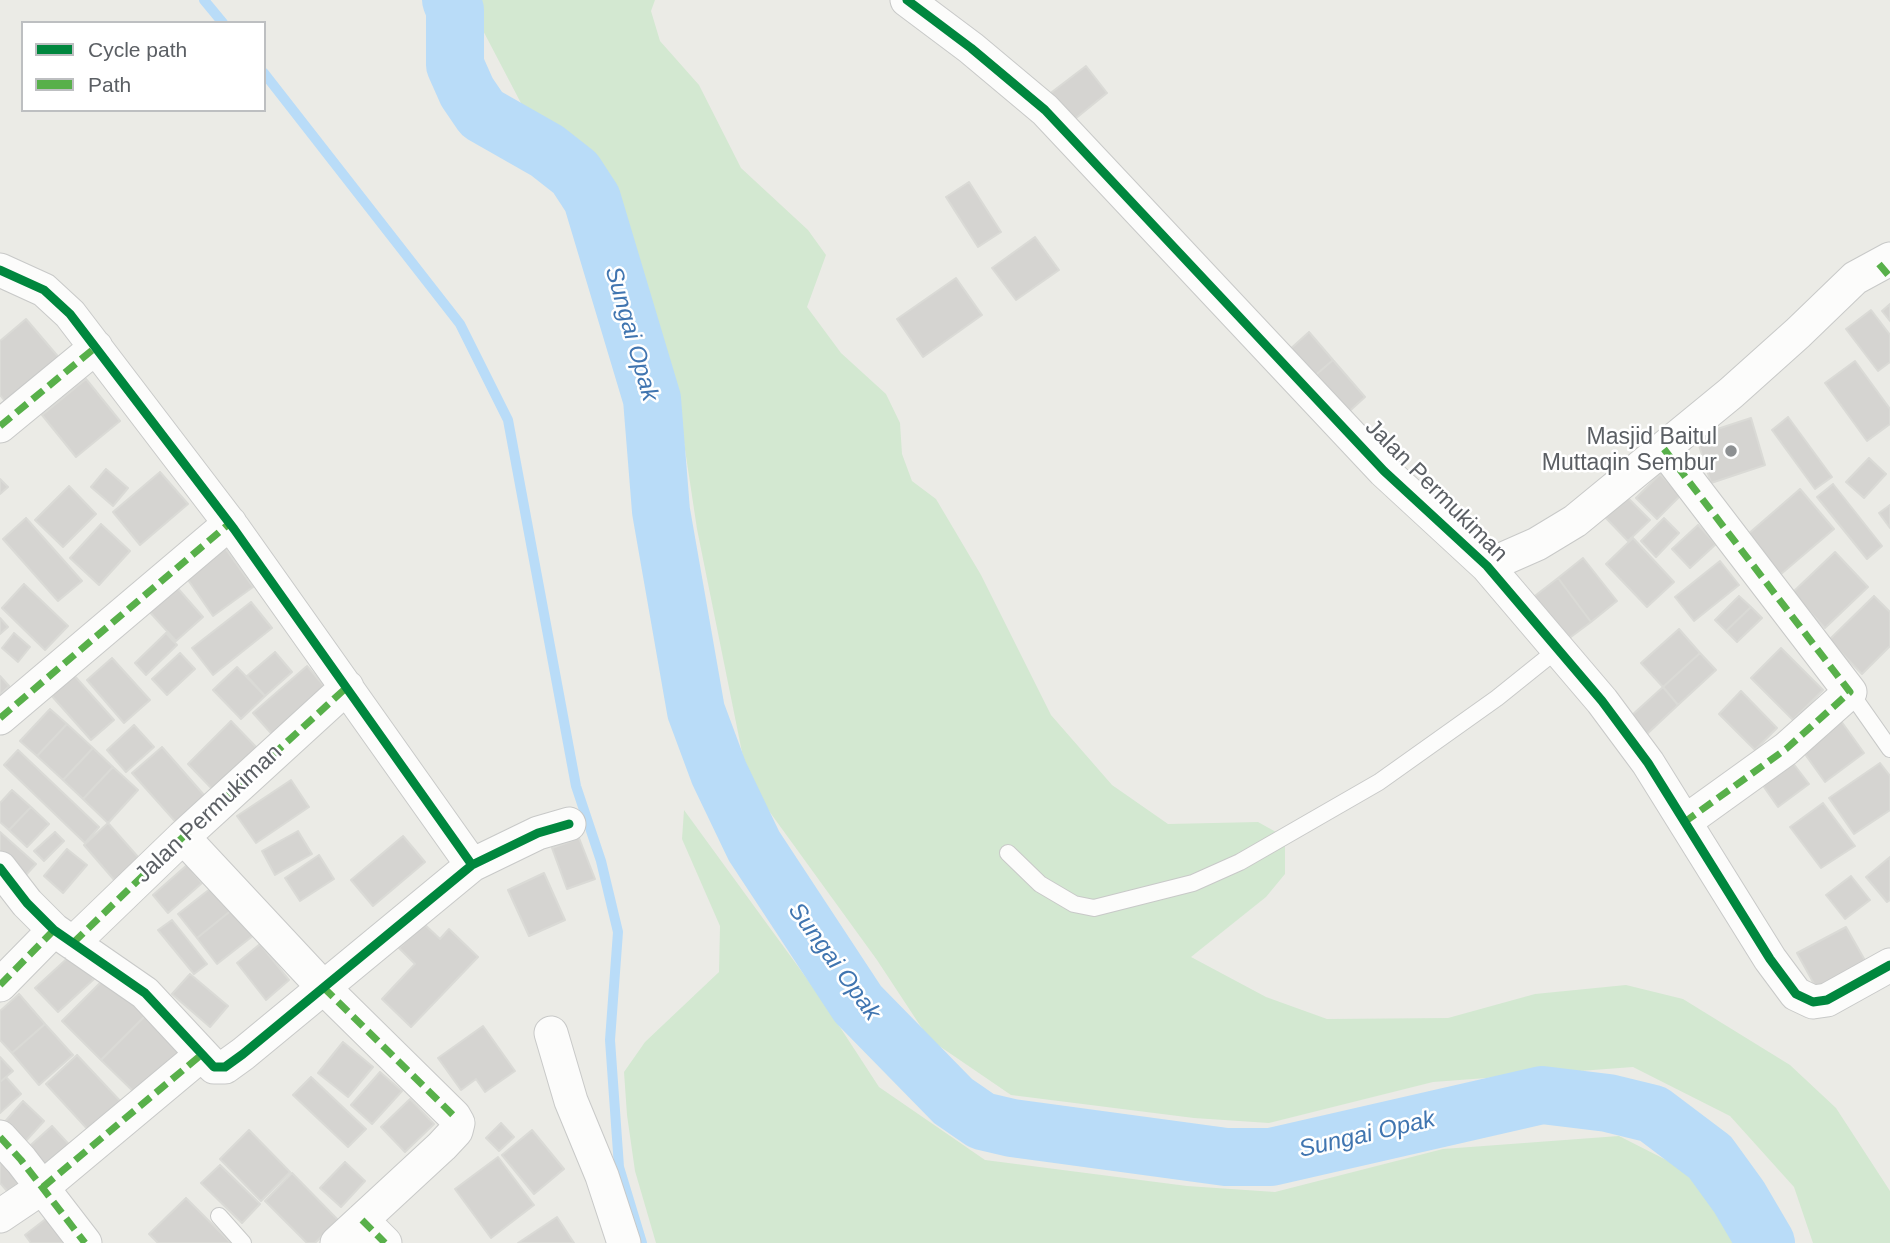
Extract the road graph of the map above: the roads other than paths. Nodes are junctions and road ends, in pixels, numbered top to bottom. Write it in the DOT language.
graph roads {
  1 [pos="906,0"];
  2 [pos="1886,266"];
  3 [pos="0,270"];
  4 [pos="96,347"];
  5 [pos="0,426"];
  6 [pos="1664,449"];
  7 [pos="229,523"];
  8 [pos="1487,566"];
  9 [pos="1558,649"];
  10 [pos="347,687"];
  11 [pos="1850,692"];
  12 [pos="0,718"];
  13 [pos="1890,749"];
  14 [pos="1686,821"];
  15 [pos="569,824"];
  16 [pos="183,837"];
  17 [pos="1008,853"];
  18 [pos="472,865"];
  19 [pos="0,869"];
  20 [pos="63,936"];
  21 [pos="1890,965"];
  22 [pos="0,985"];
  23 [pos="323,987"];
  24 [pos="551,1033"];
  25 [pos="201,1055"];
  26 [pos="0,1138"];
  27 [pos="43,1187"];
  28 [pos="0,1216"];
  29 [pos="219,1216"];
  30 [pos="362,1220"];
  31 [pos="85,1243"];
  32 [pos="243,1243"];
  33 [pos="337,1243"];
  34 [pos="385,1243"];
  35 [pos="624,1243"];
  1 -- 8 [label="street, Jalan Permukiman"];
  2 -- 6 [label="street, Jalan Permukiman"];
  3 -- 4 [label="street"];
  4 -- 5 [label="street"];
  4 -- 7 [label="street"];
  6 -- 8 [label="street, Jalan Permukiman"];
  6 -- 11 [label="street"];
  7 -- 10 [label="street"];
  7 -- 12 [label="street"];
  8 -- 9 [label="street, Jalan Permukiman"];
  9 -- 14 [label="street, Jalan Permukiman"];
  9 -- 17 [label="lane"];
  10 -- 16 [label="street, Jalan Permukiman"];
  10 -- 18 [label="street"];
  11 -- 13 [label="lane"];
  11 -- 14 [label="street"];
  14 -- 21 [label="street, Jalan Permukiman"];
  15 -- 18 [label="street"];
  16 -- 20 [label="street, Jalan Permukiman"];
  16 -- 23 [label="street"];
  18 -- 23 [label="street"];
  19 -- 20 [label="street"];
  20 -- 22 [label="street, Jalan Permukiman"];
  20 -- 25 [label="street"];
  23 -- 25 [label="street"];
  23 -- 30 [label="street"];
  24 -- 35 [label="street"];
  25 -- 27 [label="street"];
  26 -- 27 [label="street"];
  27 -- 28 [label="street"];
  27 -- 31 [label="street"];
  29 -- 32 [label="lane"];
  30 -- 33 [label="street"];
  30 -- 34 [label="street"];
}
